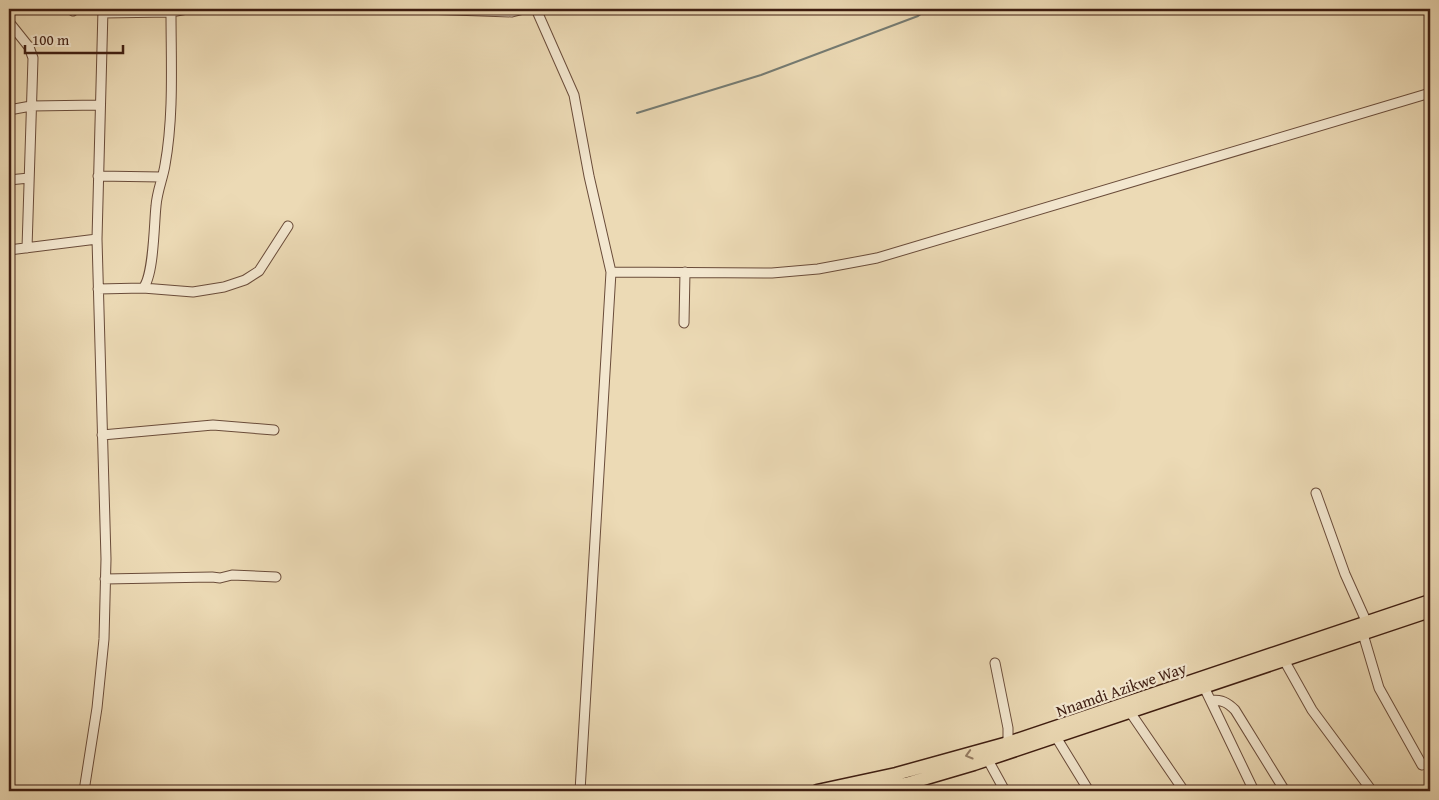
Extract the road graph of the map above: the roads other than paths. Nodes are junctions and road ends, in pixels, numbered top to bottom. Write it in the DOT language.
graph roads {
  1 [pos="187,9"];
  2 [pos="424,9"];
  3 [pos="524,9"];
  4 [pos="536,9"];
  5 [pos="142,10"];
  6 [pos="103,11"];
  7 [pos="171,12"];
  8 [pos="9,22"];
  9 [pos="1430,93"];
  10 [pos="100,105"];
  11 [pos="31,106"];
  12 [pos="9,110"];
  13 [pos="98,176"];
  14 [pos="162,177"];
  15 [pos="29,178"];
  16 [pos="9,180"];
  17 [pos="288,226"];
  18 [pos="97,239"];
  19 [pos="27,248"];
  20 [pos="9,250"];
  21 [pos="611,272"];
  22 [pos="685,272"];
  23 [pos="143,288"];
  24 [pos="98,289"];
  25 [pos="684,323"];
  26 [pos="274,430"];
  27 [pos="102,435"];
  28 [pos="1316,493"];
  29 [pos="276,576"];
  30 [pos="105,579"];
  31 [pos="1429,612"];
  32 [pos="1365,628"];
  33 [pos="1284,660"];
  34 [pos="995,663"];
  35 [pos="1204,687"];
  36 [pos="1211,700"];
  37 [pos="1130,712"];
  38 [pos="1056,738"];
  39 [pos="1008,744"];
  40 [pos="988,760"];
  41 [pos="1422,765"];
  42 [pos="84,791"];
  43 [pos="580,791"];
  44 [pos="817,791"];
  45 [pos="868,791"];
  46 [pos="1005,791"];
  47 [pos="1089,791"];
  48 [pos="1184,791"];
  49 [pos="1254,791"];
  50 [pos="1285,791"];
  51 [pos="1372,791"];
  1 -- 7 [label="street"];
  2 -- 3 [label="street"];
  4 -- 21 [label="street"];
  5 -- 6 [label="street"];
  5 -- 7 [label="street"];
  6 -- 10 [label="street"];
  7 -- 14 [label="street"];
  8 -- 11 [label="street"];
  9 -- 22 [label="street"];
  10 -- 11 [label="street"];
  10 -- 13 [label="street"];
  11 -- 12 [label="street"];
  11 -- 15 [label="street"];
  13 -- 14 [label="street"];
  13 -- 18 [label="street"];
  14 -- 23 [label="street"];
  15 -- 16 [label="street"];
  15 -- 19 [label="street"];
  17 -- 23 [label="street"];
  18 -- 19 [label="street"];
  18 -- 24 [label="street"];
  19 -- 20 [label="street"];
  21 -- 22 [label="street"];
  21 -- 43 [label="street"];
  22 -- 25 [label="street"];
  23 -- 24 [label="street"];
  24 -- 27 [label="street"];
  26 -- 27 [label="street"];
  27 -- 30 [label="street"];
  28 -- 32 [label="street"];
  29 -- 30 [label="street"];
  30 -- 42 [label="street"];
  31 -- 32 [label="highway, Nnamdi Azikwe Way"];
  32 -- 33 [label="highway, Nnamdi Azikwe Way"];
  32 -- 39 [label="highway, Nnamdi Azikwe Way"];
  32 -- 41 [label="street"];
  33 -- 35 [label="highway, Nnamdi Azikwe Way"];
  33 -- 51 [label="street"];
  34 -- 39 [label="street"];
  35 -- 36 [label="street"];
  35 -- 37 [label="highway, Nnamdi Azikwe Way"];
  36 -- 49 [label="street"];
  36 -- 50 [label="street"];
  37 -- 38 [label="highway, Nnamdi Azikwe Way"];
  37 -- 48 [label="street"];
  38 -- 40 [label="highway, Nnamdi Azikwe Way"];
  38 -- 47 [label="street"];
  39 -- 44 [label="highway, Nnamdi Azikwe Way, one-way"];
  40 -- 45 [label="highway, Nnamdi Azikwe Way"];
  40 -- 46 [label="street"];
}
